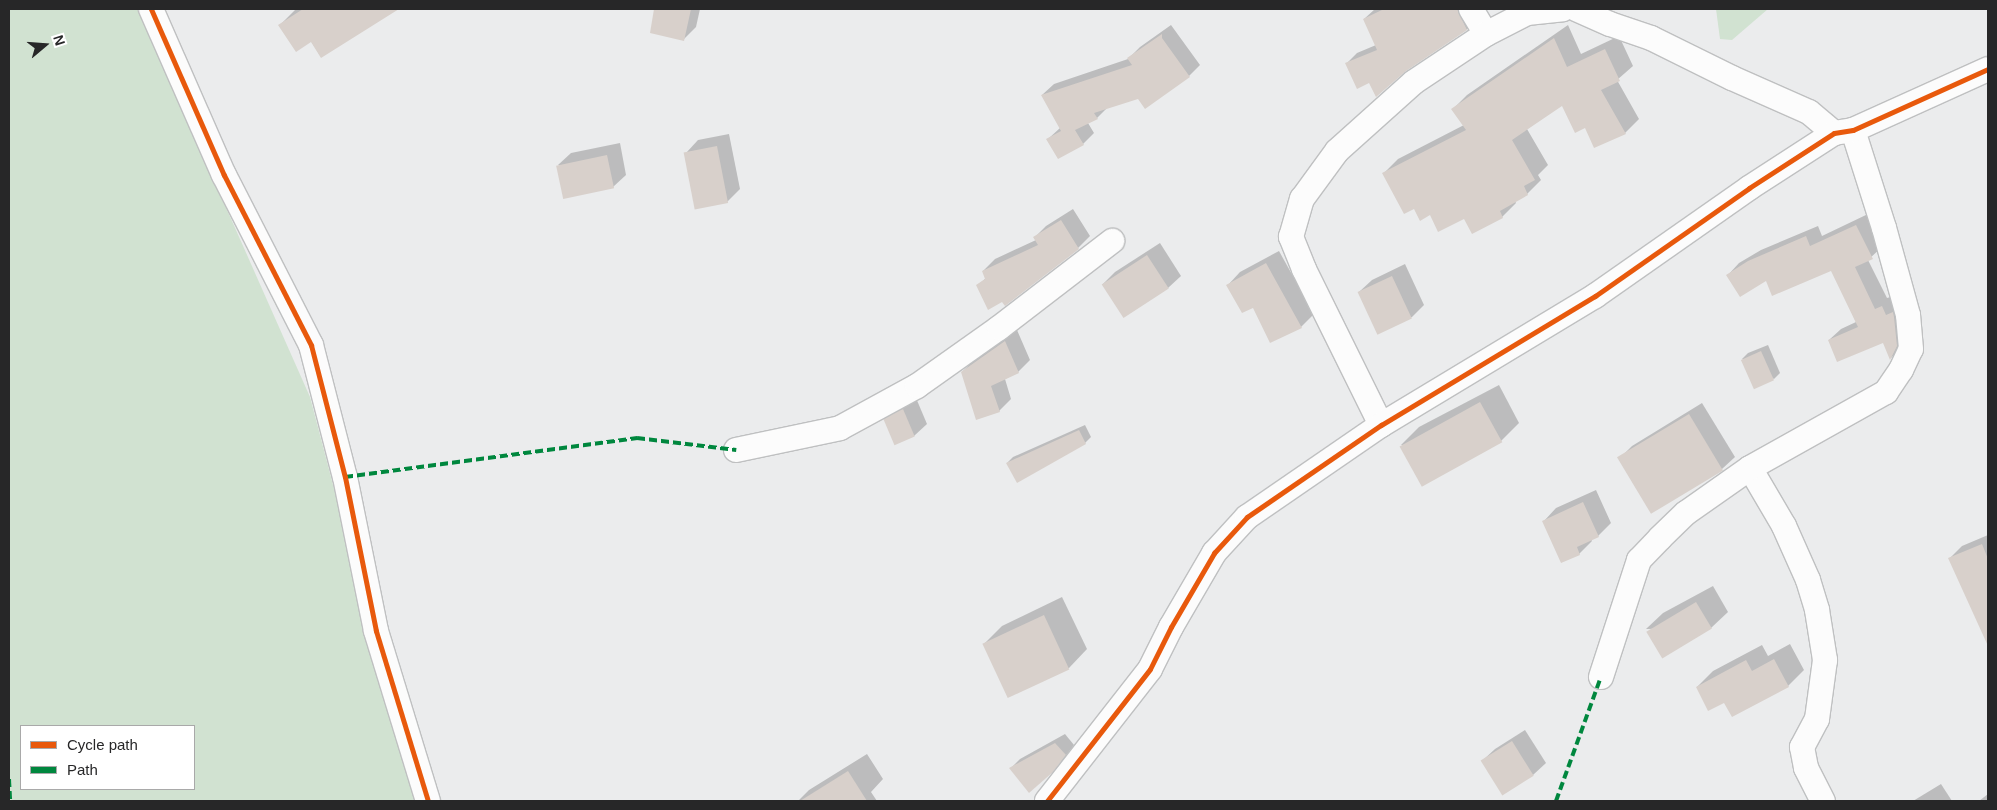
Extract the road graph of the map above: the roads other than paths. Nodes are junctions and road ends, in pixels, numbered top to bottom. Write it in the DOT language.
graph roads {
  1 [pos="151,9"];
  2 [pos="1471,9"];
  3 [pos="1563,9"];
  4 [pos="1576,9"];
  5 [pos="1486,34"];
  6 [pos="1988,69"];
  7 [pos="1844,132"];
  8 [pos="1112,241"];
  9 [pos="1381,425"];
  10 [pos="736,450"];
  11 [pos="1750,468"];
  12 [pos="1601,677"];
  13 [pos="428,801"];
  14 [pos="1047,801"];
  15 [pos="1823,801"];
  1 -- 13 [label="street"];
  2 -- 5 [label="street"];
  3 -- 5 [label="street"];
  4 -- 7 [label="street"];
  5 -- 9 [label="street"];
  6 -- 7 [label="street"];
  7 -- 9 [label="street"];
  7 -- 11 [label="street"];
  8 -- 10 [label="street"];
  9 -- 14 [label="street"];
  11 -- 12 [label="street"];
  11 -- 15 [label="street"];
}
